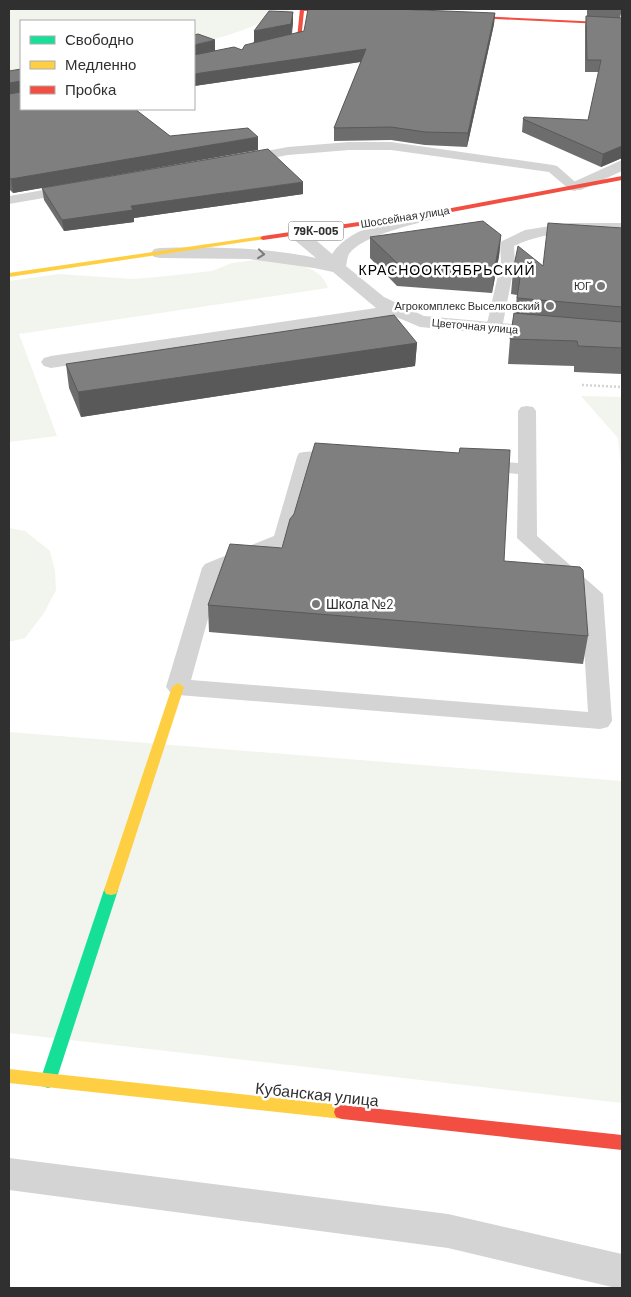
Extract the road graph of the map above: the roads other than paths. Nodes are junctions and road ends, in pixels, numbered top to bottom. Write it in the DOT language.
graph roads {
  1 [pos="360,12"];
  2 [pos="448,16"];
  3 [pos="622,24"];
  4 [pos="195,62"];
  5 [pos="232,162"];
  6 [pos="622,165"];
  7 [pos="622,178"];
  8 [pos="88,187"];
  9 [pos="575,187"];
  10 [pos="9,200"];
  11 [pos="441,212"];
  12 [pos="622,227"];
  13 [pos="297,234"];
  14 [pos="160,254"];
  15 [pos="337,268"];
  16 [pos="9,275"];
  17 [pos="397,310"];
  18 [pos="494,328"];
  19 [pos="622,340"];
  20 [pos="51,362"];
  21 [pos="527,411"];
  22 [pos="354,460"];
  23 [pos="460,465"];
  24 [pos="527,469"];
  25 [pos="178,687"];
  26 [pos="9,1076"];
  27 [pos="48,1081"];
  28 [pos="622,1143"];
  29 [pos="9,1174"];
  30 [pos="622,1272"];
  1 -- 4 [label="street"];
  2 -- 3 [label="street"];
  5 -- 9 [label="lane"];
  6 -- 9 [label="street"];
  7 -- 9 [label="street, Шоссейная улица / 79К-005"];
  8 -- 10 [label="lane"];
  9 -- 11 [label="street, Шоссейная улица / 79К-005"];
  11 -- 13 [label="street, Шоссейная улица / 79К-005"];
  11 -- 15 [label="street"];
  12 -- 18 [label="lane"];
  13 -- 14 [label="street, Шоссейная улица / 79К-005"];
  13 -- 15 [label="street, Цветочная улица"];
  14 -- 15 [label="street, one-way"];
  14 -- 16 [label="street, Шоссейная улица / 79К-005"];
  15 -- 17 [label="street, Цветочная улица"];
  17 -- 18 [label="street, Цветочная улица"];
  17 -- 20 [label="street"];
  18 -- 19 [label="street, Цветочная улица"];
  21 -- 24 [label="lane"];
  22 -- 25 [label="lane"];
  23 -- 24 [label="lane"];
  24 -- 25 [label="lane"];
  25 -- 27 [label="street"];
  26 -- 27 [label="street, Кубанская улица"];
  27 -- 28 [label="street, Кубанская улица"];
  29 -- 30 [label="lane"];
}
